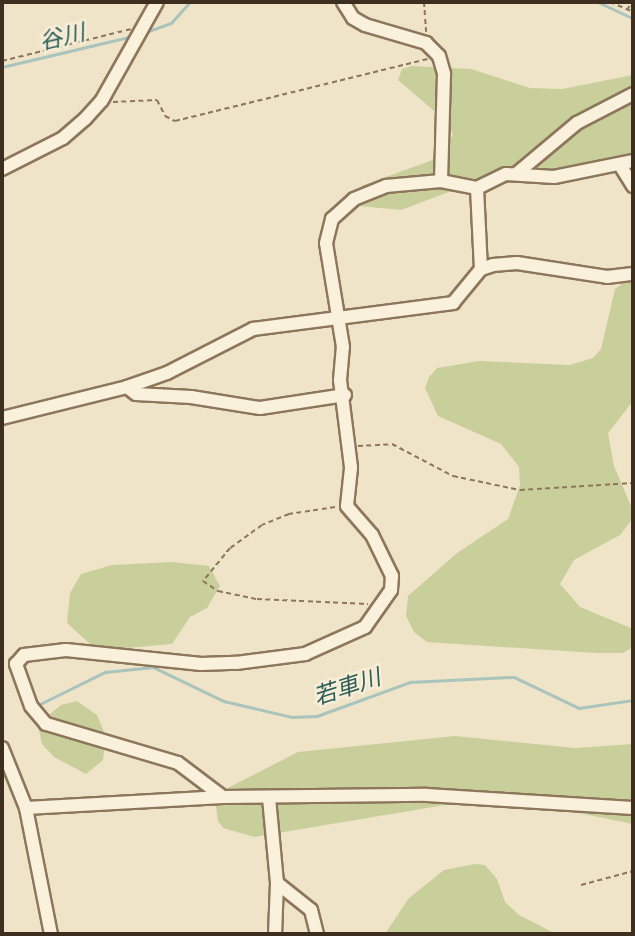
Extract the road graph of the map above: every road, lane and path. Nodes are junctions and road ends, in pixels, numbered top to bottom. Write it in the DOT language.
graph roads {
  1 [pos="157,2"];
  2 [pos="343,2"];
  3 [pos="424,2"];
  4 [pos="610,2"];
  5 [pos="632,2"];
  6 [pos="627,10"];
  7 [pos="633,12"];
  8 [pos="142,26"];
  9 [pos="426,43"];
  10 [pos="439,56"];
  11 [pos="2,61"];
  12 [pos="633,94"];
  13 [pos="102,100"];
  14 [pos="633,161"];
  15 [pos="620,165"];
  16 [pos="2,169"];
  17 [pos="516,174"];
  18 [pos="441,181"];
  19 [pos="633,186"];
  20 [pos="477,188"];
  21 [pos="481,269"];
  22 [pos="633,274"];
  23 [pos="339,315"];
  24 [pos="127,387"];
  25 [pos="345,395"];
  26 [pos="2,418"];
  27 [pos="349,450"];
  28 [pos="633,483"];
  29 [pos="347,506"];
  30 [pos="383,605"];
  31 [pos="2,748"];
  32 [pos="223,797"];
  33 [pos="269,797"];
  34 [pos="26,808"];
  35 [pos="633,808"];
  36 [pos="633,871"];
  37 [pos="277,883"];
  38 [pos="582,885"];
  39 [pos="51,934"];
  40 [pos="275,934"];
  41 [pos="317,934"];
  1 -- 8 [label="street"];
  2 -- 9 [label="street"];
  3 -- 9 [label="path"];
  4 -- 6 [label="path"];
  5 -- 6 [label="path"];
  6 -- 7 [label="path"];
  8 -- 11 [label="path"];
  8 -- 13 [label="street"];
  9 -- 10 [label="street"];
  10 -- 13 [label="path"];
  10 -- 18 [label="street"];
  12 -- 17 [label="street"];
  13 -- 16 [label="street"];
  14 -- 15 [label="street"];
  15 -- 17 [label="street"];
  15 -- 19 [label="street"];
  17 -- 20 [label="street"];
  18 -- 20 [label="street"];
  18 -- 23 [label="street"];
  20 -- 21 [label="street"];
  21 -- 22 [label="street"];
  21 -- 23 [label="street"];
  23 -- 24 [label="street"];
  23 -- 25 [label="street"];
  24 -- 25 [label="street"];
  24 -- 26 [label="street"];
  25 -- 27 [label="street"];
  27 -- 28 [label="path"];
  27 -- 29 [label="street"];
  29 -- 30 [label="street"];
  29 -- 30 [label="path"];
  30 -- 32 [label="street"];
  31 -- 34 [label="street"];
  32 -- 33 [label="street"];
  32 -- 34 [label="street"];
  33 -- 35 [label="street"];
  33 -- 37 [label="street"];
  34 -- 39 [label="street"];
  36 -- 38 [label="path"];
  37 -- 40 [label="street"];
  37 -- 41 [label="street"];
}
